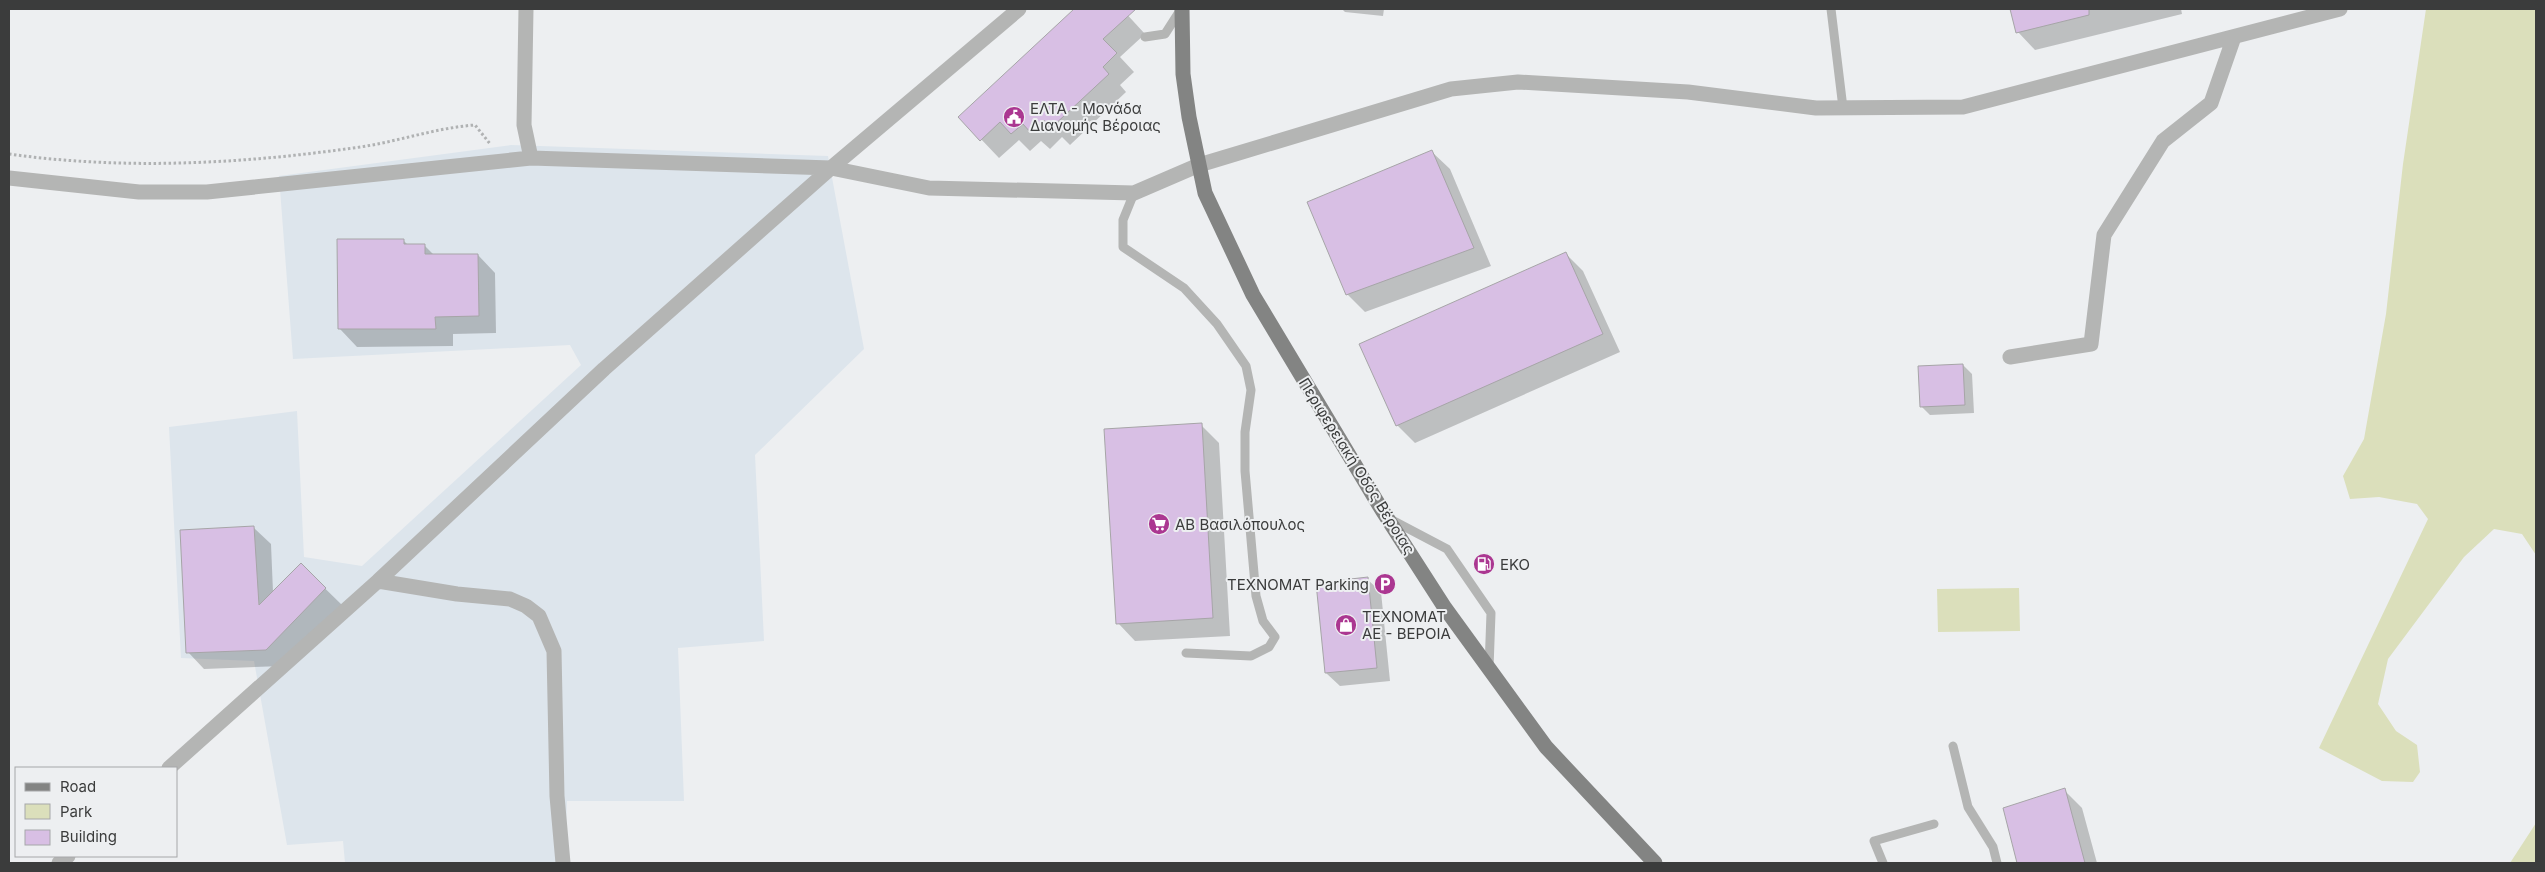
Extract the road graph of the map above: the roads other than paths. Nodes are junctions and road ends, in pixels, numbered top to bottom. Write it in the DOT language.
graph roads {
  1 [pos="526,9"];
  2 [pos="1019,9"];
  3 [pos="1181,9"];
  4 [pos="1831,9"];
  5 [pos="2340,9"];
  6 [pos="2234,36"];
  7 [pos="1145,37"];
  8 [pos="1843,108"];
  9 [pos="531,158"];
  10 [pos="1199,165"];
  11 [pos="831,168"];
  12 [pos="9,178"];
  13 [pos="1134,193"];
  14 [pos="2010,357"];
  15 [pos="1387,518"];
  16 [pos="378,581"];
  17 [pos="1186,653"];
  18 [pos="1489,668"];
  19 [pos="1953,746"];
  20 [pos="170,767"];
  21 [pos="1934,824"];
  22 [pos="563,863"];
  23 [pos="1655,863"];
  24 [pos="1883,863"];
  25 [pos="1997,863"];
  1 -- 9 [label="street"];
  2 -- 11 [label="street"];
  3 -- 7 [label="lane"];
  3 -- 10 [label="main road, Περιφερειακή Οδός Βέροιας"];
  4 -- 8 [label="lane"];
  5 -- 6 [label="street"];
  6 -- 8 [label="street"];
  6 -- 14 [label="street"];
  8 -- 10 [label="street"];
  9 -- 11 [label="street"];
  9 -- 12 [label="street"];
  10 -- 13 [label="street"];
  10 -- 15 [label="main road, Περιφερειακή Οδός Βέροιας"];
  11 -- 13 [label="street"];
  11 -- 16 [label="street"];
  13 -- 17 [label="lane"];
  15 -- 18 [label="main road, Περιφερειακή Οδός Βέροιας"];
  15 -- 18 [label="lane"];
  16 -- 20 [label="street"];
  16 -- 22 [label="street"];
  18 -- 23 [label="main road, Περιφερειακή Οδός Βέροιας"];
  19 -- 25 [label="lane"];
  21 -- 24 [label="lane"];
}
